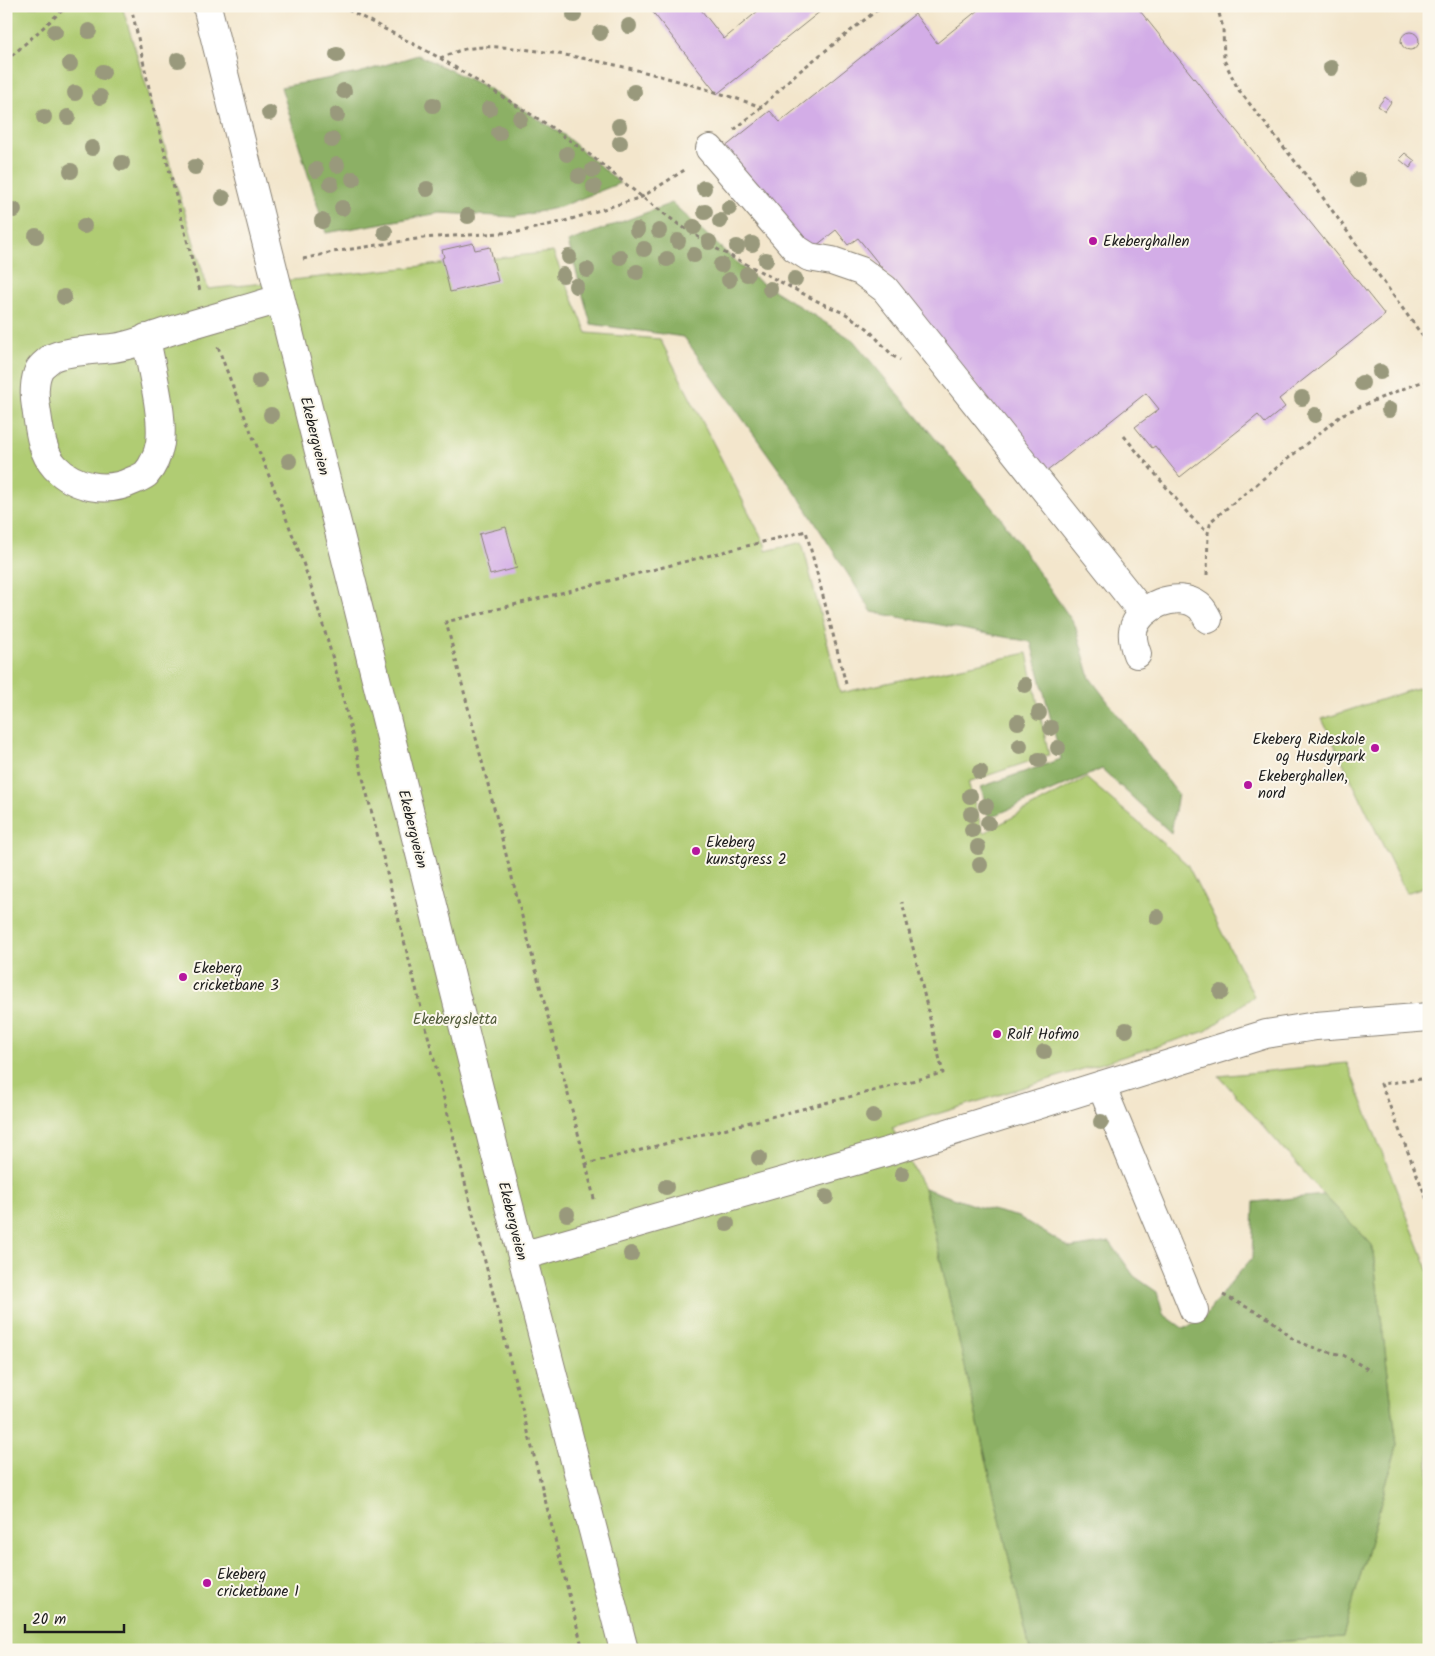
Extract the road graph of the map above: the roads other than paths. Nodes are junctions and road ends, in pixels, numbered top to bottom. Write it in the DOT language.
graph roads {
  1 [pos="207,6"];
  2 [pos="710,149"];
  3 [pos="280,299"];
  4 [pos="146,338"];
  5 [pos="1203,612"];
  6 [pos="1143,613"];
  7 [pos="1137,654"];
  8 [pos="1429,1017"];
  9 [pos="1101,1085"];
  10 [pos="522,1256"];
  11 [pos="1194,1310"];
  12 [pos="624,1650"];
  1 -- 3 [label="street, Ekebergveien"];
  2 -- 6 [label="street"];
  3 -- 4 [label="street"];
  3 -- 10 [label="street, Ekebergveien"];
  4 -- 4 [label="street"];
  5 -- 6 [label="street"];
  6 -- 7 [label="street"];
  8 -- 9 [label="street"];
  9 -- 10 [label="street"];
  9 -- 11 [label="street"];
  10 -- 12 [label="street, Ekebergveien"];
}
